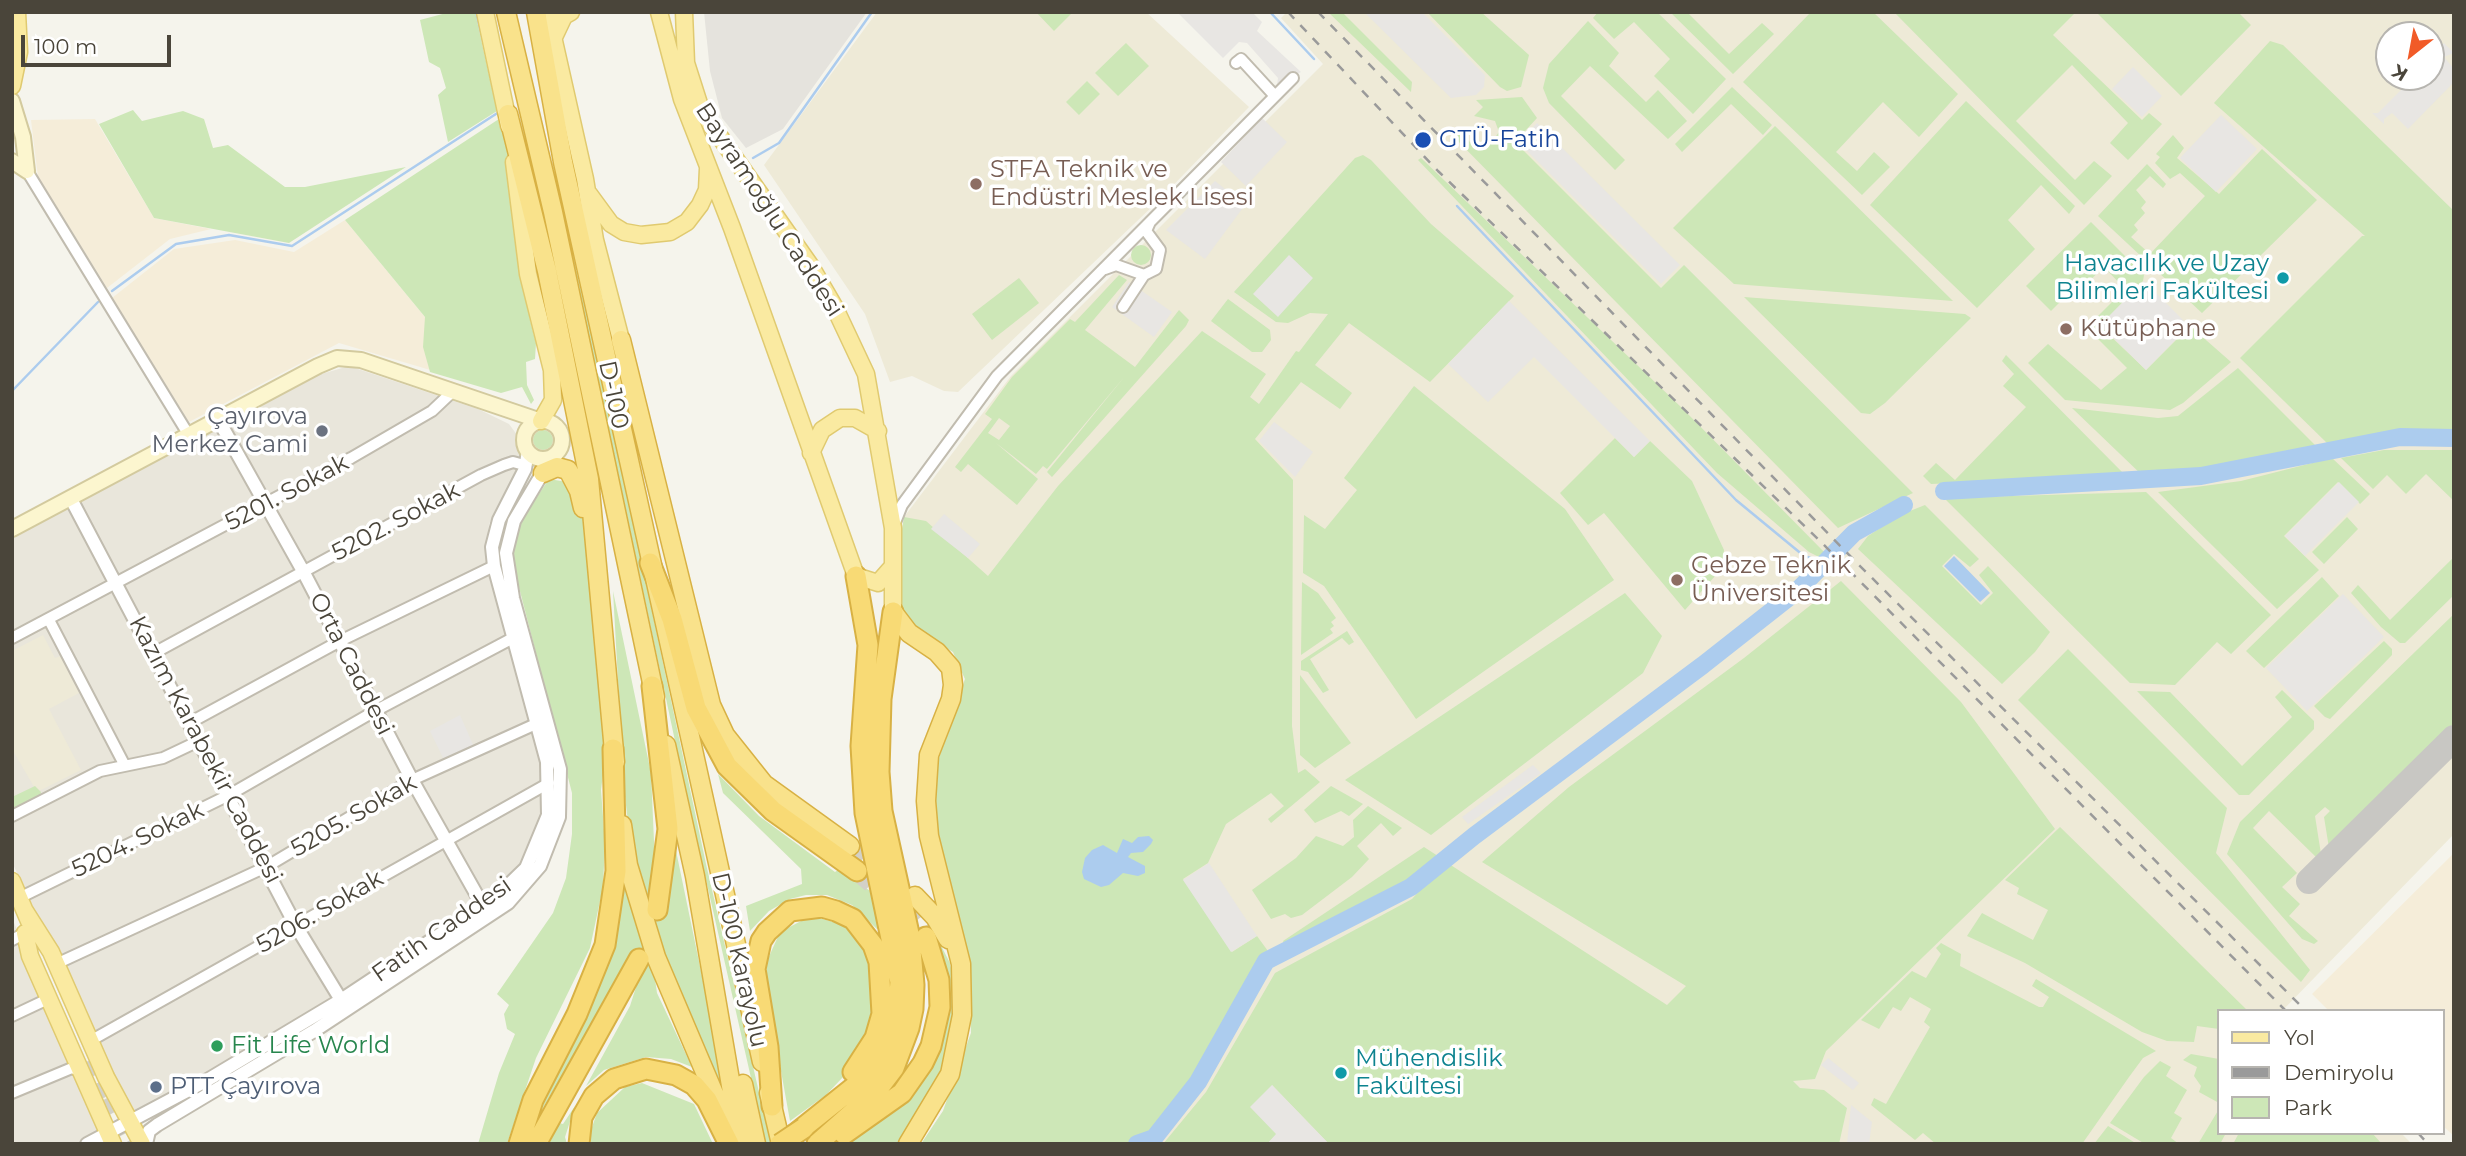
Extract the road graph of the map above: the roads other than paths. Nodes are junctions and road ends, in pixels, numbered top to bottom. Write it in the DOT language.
graph roads {
  1 [pos="17,12"];
  2 [pos="485,12"];
  3 [pos="506,12"];
  4 [pos="536,12"];
  5 [pos="552,12"];
  6 [pos="571,12"];
  7 [pos="659,12"];
  8 [pos="684,12"];
  9 [pos="554,41"];
  10 [pos="1236,63"];
  11 [pos="1293,78"];
  12 [pos="12,86"];
  13 [pos="1275,96"];
  14 [pos="12,101"];
  15 [pos="508,114"];
  16 [pos="12,141"];
  17 [pos="707,160"];
  18 [pos="19,161"];
  19 [pos="587,191"];
  20 [pos="1150,222"];
  21 [pos="1144,275"];
  22 [pos="1094,276"];
  23 [pos="1123,307"];
  24 [pos="621,340"];
  25 [pos="451,393"];
  26 [pos="505,411"];
  27 [pos="219,421"];
  28 [pos="541,421"];
  29 [pos="878,431"];
  30 [pos="190,437"];
  31 [pos="527,451"];
  32 [pos="811,453"];
  33 [pos="552,457"];
  34 [pos="504,465"];
  35 [pos="543,473"];
  36 [pos="572,474"];
  37 [pos="520,478"];
  38 [pos="917,484"];
  39 [pos="887,487"];
  40 [pos="71,499"];
  41 [pos="265,505"];
  42 [pos="893,528"];
  43 [pos="12,529"];
  44 [pos="650,564"];
  45 [pos="494,566"];
  46 [pos="893,566"];
  47 [pos="303,571"];
  48 [pos="598,573"];
  49 [pos="856,576"];
  50 [pos="117,584"];
  51 [pos="893,612"];
  52 [pos="49,620"];
  53 [pos="516,622"];
  54 [pos="12,638"];
  55 [pos="340,641"];
  56 [pos="519,646"];
  57 [pos="154,653"];
  58 [pos="652,686"];
  59 [pos="375,711"];
  60 [pos="191,722"];
  61 [pos="538,723"];
  62 [pos="201,740"];
  63 [pos="613,749"];
  64 [pos="124,764"];
  65 [pos="697,776"];
  66 [pos="412,780"];
  67 [pos="549,783"];
  68 [pos="229,795"];
  69 [pos="554,805"];
  70 [pos="12,817"];
  71 [pos="550,831"];
  72 [pos="445,840"];
  73 [pos="850,846"];
  74 [pos="266,867"];
  75 [pos="857,871"];
  76 [pos="695,876"];
  77 [pos="12,881"];
  78 [pos="915,896"];
  79 [pos="19,904"];
  80 [pos="483,906"];
  81 [pos="657,910"];
  82 [pos="296,926"];
  83 [pos="19,936"];
  84 [pos="926,937"];
  85 [pos="639,959"];
  86 [pos="56,964"];
  87 [pos="961,964"];
  88 [pos="48,999"];
  89 [pos="341,1000"];
  90 [pos="12,1016"];
  91 [pos="83,1061"];
  92 [pos="12,1093"];
  93 [pos="772,1106"];
  94 [pos="129,1122"];
  95 [pos="804,1128"];
  96 [pos="110,1138"];
  97 [pos="138,1143"];
  98 [pos="87,1144"];
  99 [pos="519,1144"];
  100 [pos="536,1144"];
  101 [pos="579,1144"];
  102 [pos="732,1144"];
  103 [pos="741,1144"];
  104 [pos="756,1144"];
  105 [pos="781,1144"];
  106 [pos="817,1144"];
  107 [pos="828,1144"];
  108 [pos="908,1144"];
  1 -- 12 [label="main road"];
  2 -- 15 [label="main road"];
  3 -- 58 [label="highway, D-100"];
  4 -- 44 [label="highway, D-100 / D-100"];
  5 -- 9 [label="main road"];
  6 -- 9 [label="main road"];
  7 -- 17 [label="main road, Bayramoğlu Caddesi"];
  8 -- 29 [label="main road, Bayramoğlu Caddesi"];
  9 -- 19 [label="main road"];
  10 -- 13 [label="street"];
  11 -- 13 [label="street"];
  13 -- 20 [label="street"];
  14 -- 18 [label="main road"];
  15 -- 28 [label="main road"];
  15 -- 48 [label="highway"];
  16 -- 18 [label="main road"];
  17 -- 19 [label="main road"];
  17 -- 32 [label="main road, Bayramoğlu Caddesi"];
  18 -- 30 [label="street"];
  19 -- 24 [label="main road"];
  20 -- 21 [label="street"];
  20 -- 22 [label="street"];
  21 -- 22 [label="street"];
  21 -- 23 [label="street"];
  22 -- 38 [label="street"];
  24 -- 73 [label="highway"];
  25 -- 26 [label="main road"];
  25 -- 27 [label="main road"];
  25 -- 41 [label="street, 5201. Sokak"];
  26 -- 28 [label="main road"];
  26 -- 31 [label="main road"];
  27 -- 30 [label="main road"];
  27 -- 41 [label="street, Orta Caddesi"];
  28 -- 31 [label="main road"];
  28 -- 33 [label="main road"];
  29 -- 32 [label="main road"];
  29 -- 39 [label="main road, Bayramoğlu Caddesi"];
  30 -- 40 [label="main road"];
  31 -- 33 [label="main road"];
  31 -- 34 [label="street, 5202. Sokak"];
  31 -- 37 [label="street, Fatih Caddesi"];
  32 -- 49 [label="main road, Bayramoğlu Caddesi"];
  33 -- 35 [label="street"];
  33 -- 36 [label="highway"];
  34 -- 37 [label="street"];
  34 -- 47 [label="street, 5202. Sokak"];
  35 -- 36 [label="highway"];
  35 -- 53 [label="street"];
  36 -- 48 [label="highway"];
  37 -- 45 [label="street, Fatih Caddesi"];
  38 -- 39 [label="street"];
  38 -- 42 [label="street"];
  39 -- 42 [label="main road, Bayramoğlu Caddesi"];
  40 -- 43 [label="main road"];
  40 -- 50 [label="street, Kazım Karabekir Caddesi"];
  41 -- 47 [label="street, Orta Caddesi"];
  41 -- 50 [label="street, 5201. Sokak"];
  42 -- 46 [label="main road, Bayramoğlu Caddesi"];
  44 -- 65 [label="highway, D-100 / D-100"];
  44 -- 75 [label="highway"];
  45 -- 53 [label="street, Fatih Caddesi"];
  45 -- 55 [label="street"];
  46 -- 49 [label="main road"];
  46 -- 51 [label="main road, Bayramoğlu Caddesi"];
  47 -- 55 [label="street, Orta Caddesi"];
  47 -- 57 [label="street, 5202. Sokak"];
  48 -- 63 [label="highway"];
  49 -- 95 [label="highway"];
  50 -- 52 [label="street, 5201. Sokak"];
  50 -- 57 [label="street, Kazım Karabekir Caddesi"];
  51 -- 87 [label="highway"];
  51 -- 106 [label="highway"];
  52 -- 54 [label="street, 5201. Sokak"];
  52 -- 64 [label="street"];
  53 -- 56 [label="street, Fatih Caddesi"];
  55 -- 59 [label="street, Orta Caddesi"];
  55 -- 60 [label="street"];
  56 -- 59 [label="street, 5204. Sokak"];
  56 -- 61 [label="street, Fatih Caddesi"];
  56 -- 69 [label="street"];
  57 -- 60 [label="street, Kazım Karabekir Caddesi"];
  58 -- 76 [label="highway, D-100"];
  58 -- 81 [label="highway"];
  59 -- 66 [label="street, Orta Caddesi"];
  59 -- 68 [label="street, 5204. Sokak"];
  60 -- 62 [label="street, Kazım Karabekir Caddesi"];
  61 -- 66 [label="street, 5205. Sokak"];
  61 -- 67 [label="street, Fatih Caddesi"];
  62 -- 64 [label="street"];
  62 -- 68 [label="street, Kazım Karabekir Caddesi"];
  63 -- 99 [label="highway"];
  63 -- 102 [label="highway"];
  64 -- 70 [label="street"];
  65 -- 93 [label="highway, D-100 Karayolu / D-100"];
  66 -- 72 [label="street, Orta Caddesi"];
  66 -- 74 [label="street, 5205. Sokak"];
  67 -- 69 [label="street, Fatih Caddesi"];
  67 -- 72 [label="street, 5206. Sokak"];
  68 -- 74 [label="street, Kazım Karabekir Caddesi"];
  68 -- 79 [label="street, 5204. Sokak"];
  69 -- 71 [label="street, Fatih Caddesi"];
  71 -- 80 [label="street, Fatih Caddesi"];
  71 -- 97 [label="street"];
  72 -- 80 [label="street, Orta Caddesi"];
  72 -- 82 [label="street, 5206. Sokak"];
  74 -- 82 [label="street, Kazım Karabekir Caddesi"];
  74 -- 86 [label="street, 5205. Sokak"];
  76 -- 103 [label="highway"];
  76 -- 104 [label="highway, D-100 Karayolu / D-100"];
  77 -- 79 [label="main road"];
  78 -- 87 [label="highway"];
  79 -- 83 [label="main road"];
  79 -- 86 [label="main road"];
  79 -- 91 [label="main road"];
  80 -- 89 [label="street, Fatih Caddesi"];
  82 -- 89 [label="street, Kazım Karabekir Caddesi"];
  82 -- 91 [label="street, 5206. Sokak"];
  83 -- 88 [label="main road"];
  83 -- 91 [label="main road"];
  84 -- 107 [label="highway"];
  85 -- 100 [label="highway"];
  86 -- 91 [label="main road"];
  87 -- 108 [label="highway"];
  88 -- 90 [label="street"];
  88 -- 91 [label="main road"];
  89 -- 94 [label="street, Fatih Caddesi"];
  91 -- 92 [label="street, 5206. Sokak"];
  91 -- 94 [label="main road"];
  91 -- 96 [label="main road"];
  93 -- 95 [label="highway"];
  93 -- 105 [label="highway, D-100 Karayolu / D-100"];
  94 -- 96 [label="street, Fatih Caddesi"];
  94 -- 97 [label="main road"];
  95 -- 105 [label="highway, bridge"];
  96 -- 98 [label="street, Fatih Caddesi"];
  101 -- 102 [label="highway"];
}
